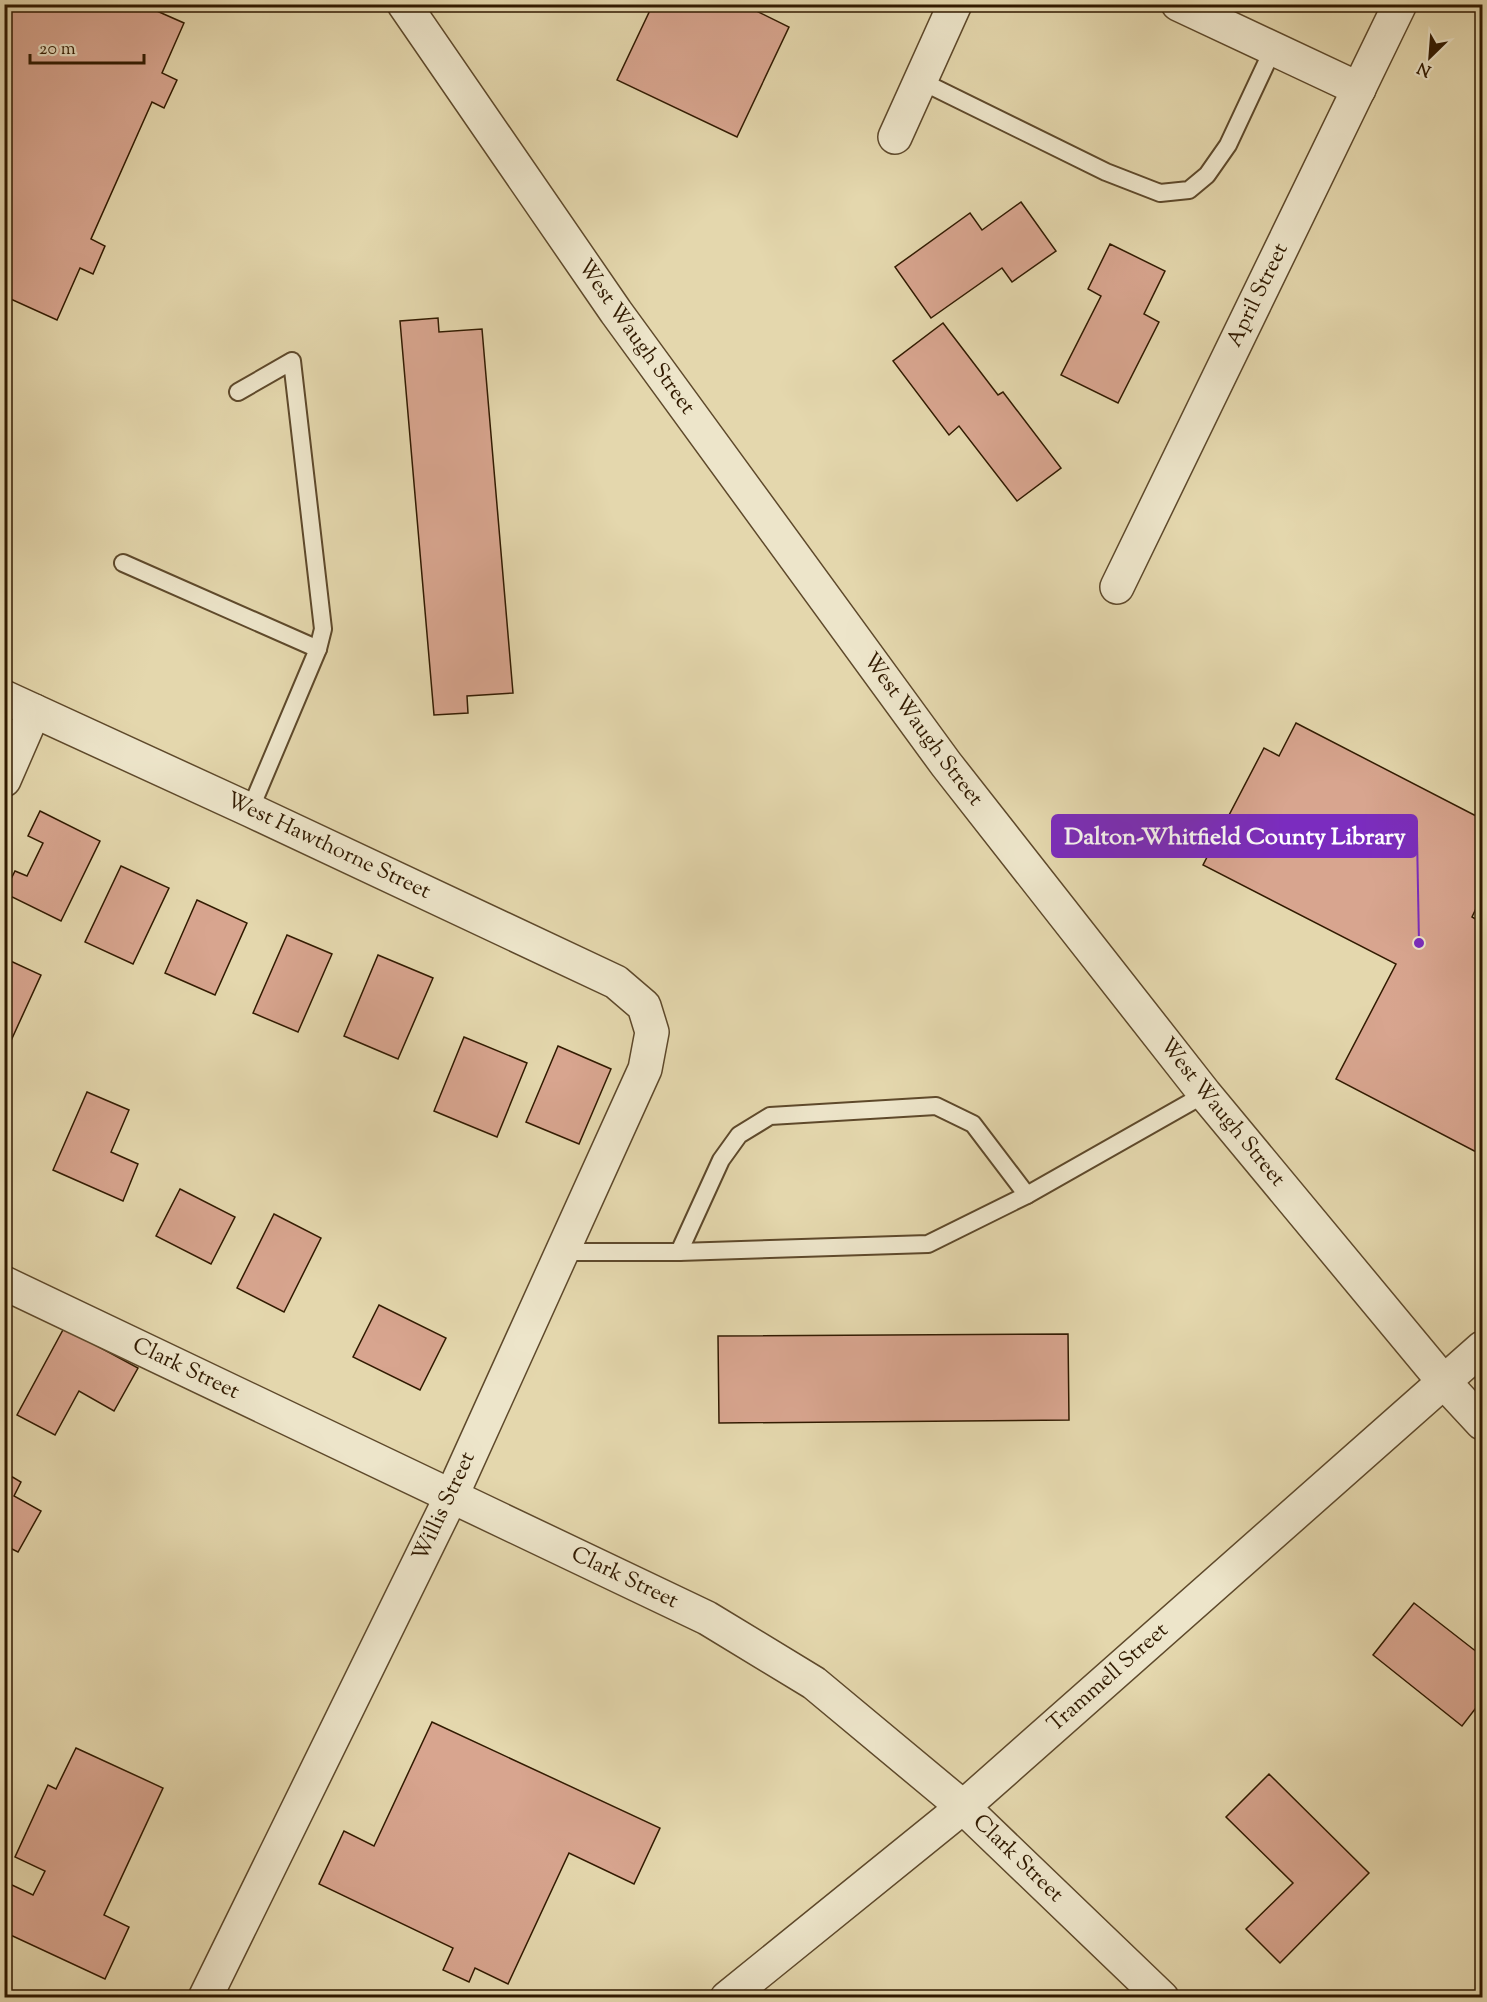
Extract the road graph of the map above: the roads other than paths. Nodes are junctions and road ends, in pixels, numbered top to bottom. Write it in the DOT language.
graph roads {
  1 [pos="404,4"];
  2 [pos="955,4"];
  3 [pos="1178,4"];
  4 [pos="1400,4"];
  5 [pos="1273,49"];
  6 [pos="921,81"];
  7 [pos="1359,89"];
  8 [pos="895,137"];
  9 [pos="238,392"];
  10 [pos="123,563"];
  11 [pos="1118,587"];
  12 [pos="318,649"];
  13 [pos="4,697"];
  14 [pos="34,711"];
  15 [pos="4,780"];
  16 [pos="250,810"];
  17 [pos="644,1006"];
  18 [pos="1205,1095"];
  19 [pos="1027,1195"];
  20 [pos="562,1251"];
  21 [pos="679,1252"];
  22 [pos="4,1283"];
  23 [pos="1482,1348"];
  24 [pos="1444,1382"];
  25 [pos="1482,1423"];
  26 [pos="453,1495"];
  27 [pos="963,1807"];
  28 [pos="205,1998"];
  29 [pos="727,1998"];
  30 [pos="1162,1998"];
  1 -- 18 [label="street, West Waugh Street"];
  2 -- 6 [label="street"];
  3 -- 5 [label="street"];
  4 -- 7 [label="street, April Street"];
  5 -- 6 [label="lane"];
  5 -- 7 [label="street"];
  6 -- 8 [label="street"];
  7 -- 11 [label="street, April Street"];
  9 -- 12 [label="lane"];
  10 -- 12 [label="lane"];
  12 -- 16 [label="lane"];
  13 -- 14 [label="street, West Hawthorne Street"];
  14 -- 15 [label="street"];
  14 -- 16 [label="street, West Hawthorne Street"];
  16 -- 17 [label="street, West Hawthorne Street"];
  17 -- 20 [label="street, Willis Street"];
  18 -- 19 [label="lane"];
  18 -- 24 [label="street, West Waugh Street"];
  19 -- 21 [label="lane"];
  19 -- 21 [label="lane"];
  20 -- 21 [label="lane"];
  20 -- 26 [label="street, Willis Street"];
  22 -- 26 [label="street, Clark Street"];
  23 -- 24 [label="street, Trammell Street"];
  24 -- 25 [label="street, West Waugh Street"];
  24 -- 27 [label="street, Trammell Street"];
  26 -- 27 [label="street, Clark Street"];
  26 -- 28 [label="street, Willis Street"];
  27 -- 29 [label="street, Trammell Street"];
  27 -- 30 [label="street, Clark Street"];
}
